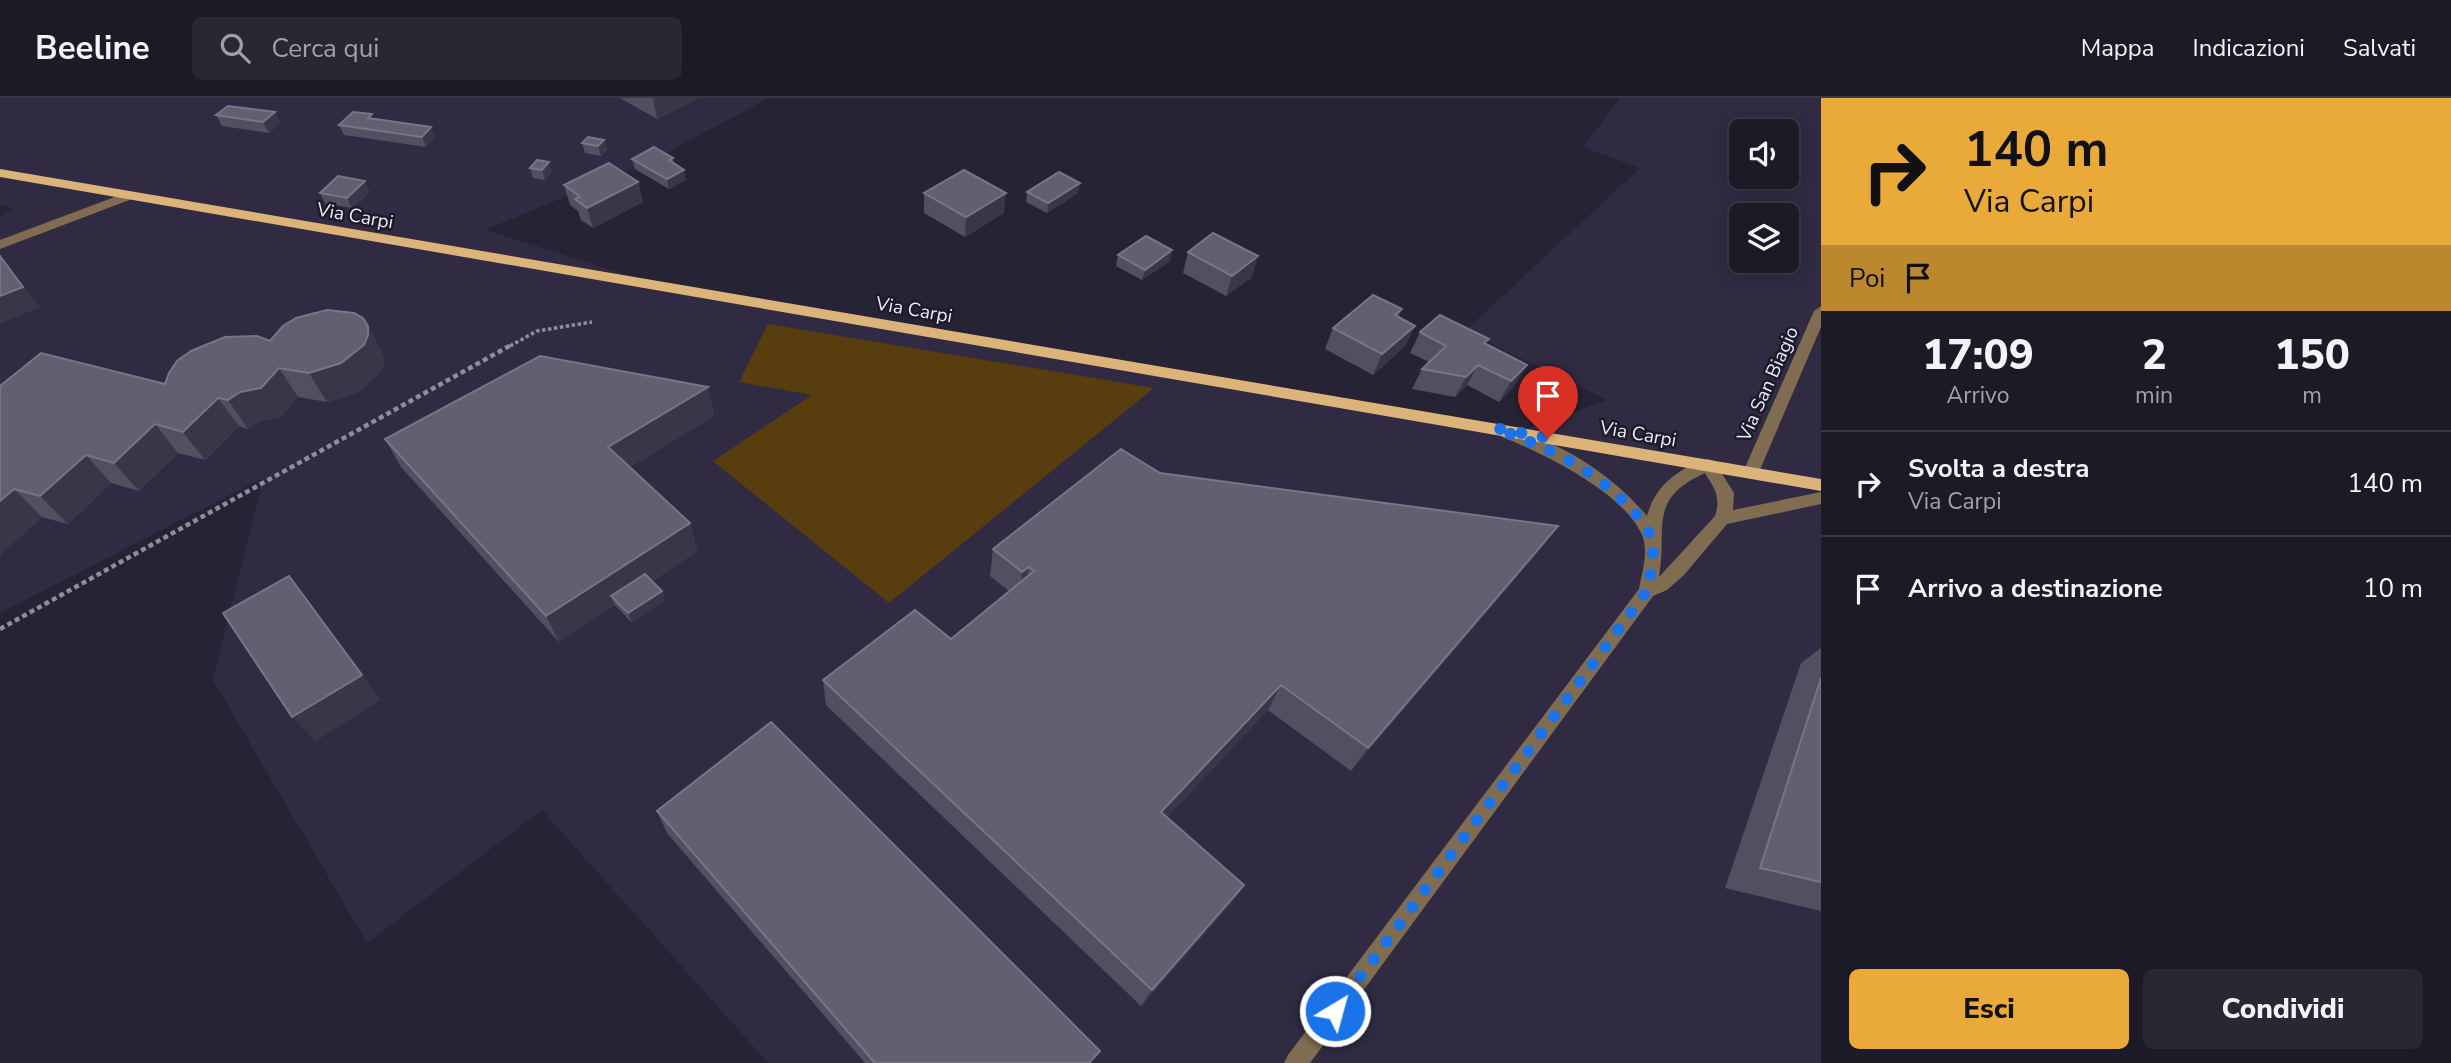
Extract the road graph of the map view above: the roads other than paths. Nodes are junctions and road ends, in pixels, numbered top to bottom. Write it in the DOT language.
graph roads {
  1 [pos="0,173"];
  2 [pos="128,197"];
  3 [pos="0,245"];
  4 [pos="1821,311"];
  5 [pos="1495,428"];
  6 [pos="1708,465"];
  7 [pos="1751,472"];
  8 [pos="1821,485"];
  9 [pos="1821,498"];
  10 [pos="1722,519"];
  11 [pos="1651,536"];
  12 [pos="1647,591"];
  13 [pos="1296,1063"];
  1 -- 2 [label="main road, Via Carpi"];
  2 -- 3 [label="street"];
  2 -- 5 [label="main road, Via Carpi"];
  4 -- 7 [label="street, Via San Biagio"];
  5 -- 6 [label="main road, Via Carpi"];
  5 -- 11 [label="street"];
  6 -- 7 [label="main road, Via Carpi"];
  6 -- 10 [label="street"];
  6 -- 11 [label="street"];
  7 -- 8 [label="main road, Via Carpi"];
  9 -- 10 [label="street"];
  10 -- 12 [label="street"];
  11 -- 12 [label="street"];
  12 -- 13 [label="street"];
}
